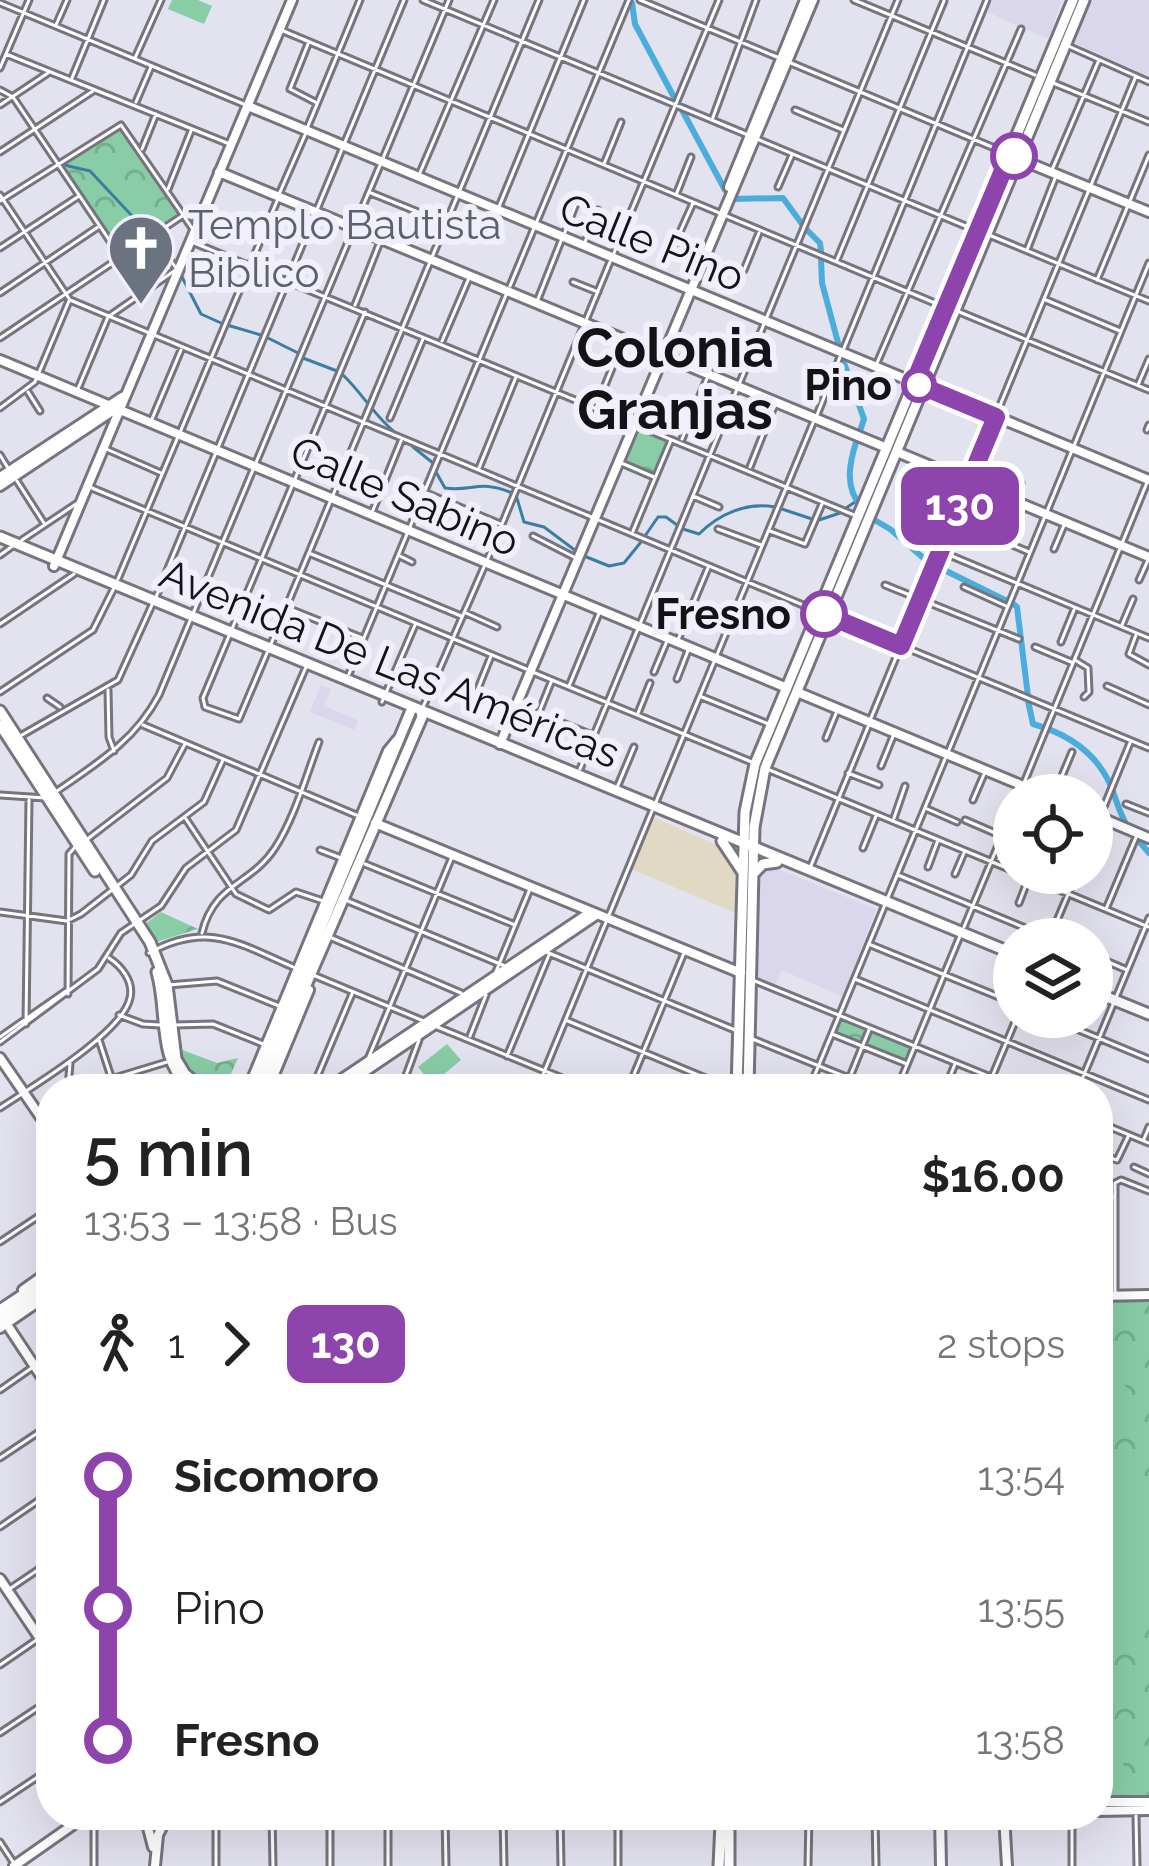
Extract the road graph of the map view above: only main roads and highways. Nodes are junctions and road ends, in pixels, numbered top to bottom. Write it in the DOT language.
graph roads {
  1 [pos="1073,0"];
  2 [pos="1084,0"];
  3 [pos="1046,79"];
  4 [pos="7,543"];
  5 [pos="56,563"];
  6 [pos="114,588"];
  7 [pos="792,690"];
  8 [pos="0,711"];
  9 [pos="416,712"];
  10 [pos="0,724"];
  11 [pos="409,729"];
  12 [pos="14,739"];
  13 [pos="760,766"];
  14 [pos="652,810"];
  15 [pos="367,820"];
  16 [pos="749,826"];
  17 [pos="724,839"];
  18 [pos="749,849"];
  19 [pos="773,857"];
  20 [pos="748,875"];
  21 [pos="884,903"];
  22 [pos="993,948"];
  23 [pos="306,972"];
  24 [pos="1113,996"];
  25 [pos="1149,1011"];
  26 [pos="167,1025"];
  27 [pos="744,1034"];
  28 [pos="179,1074"];
  29 [pos="188,1074"];
  30 [pos="264,1074"];
  31 [pos="737,1074"];
  32 [pos="747,1074"];
  33 [pos="36,1286"];
  34 [pos="36,1299"];
  35 [pos="1,1317"];
  36 [pos="727,1830"];
  37 [pos="729,1830"];
  38 [pos="719,1866"];
  39 [pos="729,1866"];
  1 -- 3 [label="main road"];
  2 -- 3 [label="main road"];
  3 -- 7 [label="main road"];
  4 -- 5 [label="main road, Avenida De Las Américas"];
  5 -- 6 [label="main road, Avenida De Las Américas"];
  5 -- 6 [label="main road, Avenida De Las Américas"];
  6 -- 9 [label="main road, Avenida De Las Américas"];
  7 -- 13 [label="main road"];
  7 -- 13 [label="main road"];
  8 -- 12 [label="main road"];
  9 -- 11 [label="main road"];
  9 -- 14 [label="main road, Avenida De Las Américas"];
  9 -- 14 [label="main road, Avenida De Las Américas"];
  10 -- 12 [label="main road"];
  11 -- 15 [label="main road"];
  11 -- 15 [label="main road"];
  12 -- 26 [label="main road"];
  13 -- 16 [label="main road"];
  14 -- 17 [label="main road, Avenida De Las Américas"];
  15 -- 23 [label="main road"];
  15 -- 23 [label="main road"];
  16 -- 17 [label="main road"];
  16 -- 18 [label="main road"];
  16 -- 19 [label="main road"];
  17 -- 18 [label="main road, Avenida De Las Américas"];
  17 -- 20 [label="main road"];
  18 -- 19 [label="main road, Avenida De Las Américas"];
  18 -- 20 [label="main road"];
  19 -- 20 [label="main road"];
  19 -- 21 [label="main road"];
  19 -- 21 [label="main road"];
  20 -- 27 [label="main road"];
  21 -- 22 [label="main road"];
  23 -- 30 [label="main road"];
  24 -- 25 [label="main road"];
  26 -- 28 [label="main road"];
  26 -- 29 [label="main road"];
  27 -- 31 [label="main road"];
  27 -- 32 [label="main road"];
  33 -- 35 [label="main road"];
  34 -- 35 [label="main road"];
  36 -- 38 [label="main road"];
  37 -- 39 [label="main road"];
}
